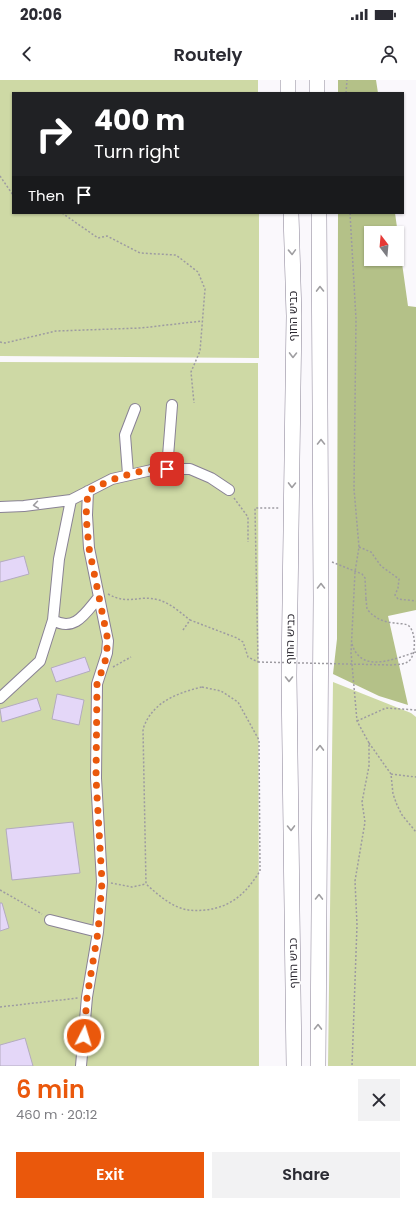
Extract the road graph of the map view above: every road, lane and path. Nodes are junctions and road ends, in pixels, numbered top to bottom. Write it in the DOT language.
graph roads {
  1 [pos="288,80"];
  2 [pos="317,80"];
  3 [pos="347,80"];
  4 [pos="288,92"];
  5 [pos="316,92"];
  6 [pos="346,92"];
  7 [pos="0,176"];
  8 [pos="12,194"];
  9 [pos="63,214"];
  10 [pos="291,214"];
  11 [pos="319,214"];
  12 [pos="350,214"];
  13 [pos="202,322"];
  14 [pos="0,342"];
  15 [pos="194,403"];
  16 [pos="172,405"];
  17 [pos="135,409"];
  18 [pos="167,469"];
  19 [pos="128,474"];
  20 [pos="229,490"];
  21 [pos="88,491"];
  22 [pos="71,500"];
  23 [pos="0,507"];
  24 [pos="292,508"];
  25 [pos="248,542"];
  26 [pos="359,547"];
  27 [pos="321,557"];
  28 [pos="355,572"];
  29 [pos="96,586"];
  30 [pos="99,597"];
  31 [pos="416,602"];
  32 [pos="53,620"];
  33 [pos="190,620"];
  34 [pos="183,630"];
  35 [pos="352,642"];
  36 [pos="416,652"];
  37 [pos="131,657"];
  38 [pos="258,662"];
  39 [pos="100,675"];
  40 [pos="0,698"];
  41 [pos="416,710"];
  42 [pos="357,721"];
  43 [pos="369,743"];
  44 [pos="391,774"];
  45 [pos="416,777"];
  46 [pos="416,833"];
  47 [pos="102,882"];
  48 [pos="146,884"];
  49 [pos="0,890"];
  50 [pos="50,920"];
  51 [pos="98,932"];
  52 [pos="87,997"];
  53 [pos="0,1007"];
  54 [pos="80,1066"];
  55 [pos="294,1066"];
  56 [pos="318,1066"];
  57 [pos="352,1066"];
  1 -- 4 [label="highway"];
  2 -- 5 [label="highway"];
  3 -- 6 [label="path"];
  7 -- 8 [label="path"];
  9 -- 13 [label="path"];
  10 -- 24 [label="highway, כביש החוף, one-way"];
  27 -- 11 [label="highway, one-way"];
  12 -- 26 [label="path"];
  13 -- 14 [label="path"];
  13 -- 15 [label="path"];
  16 -- 18 [label="street"];
  17 -- 19 [label="street"];
  18 -- 19 [label="street"];
  18 -- 20 [label="street"];
  19 -- 21 [label="street"];
  20 -- 25 [label="path"];
  21 -- 22 [label="street"];
  21 -- 29 [label="street"];
  22 -- 23 [label="street, one-way"];
  22 -- 32 [label="street"];
  24 -- 38 [label="path"];
  24 -- 55 [label="highway, כביש החוף, one-way"];
  26 -- 28 [label="path"];
  26 -- 31 [label="path"];
  27 -- 28 [label="path"];
  56 -- 27 [label="highway, one-way"];
  28 -- 35 [label="path"];
  28 -- 38 [label="path, bridge"];
  29 -- 30 [label="street"];
  29 -- 33 [label="path"];
  30 -- 32 [label="street"];
  30 -- 39 [label="street"];
  32 -- 40 [label="street"];
  33 -- 34 [label="path"];
  33 -- 38 [label="path"];
  35 -- 36 [label="path"];
  35 -- 42 [label="path"];
  37 -- 39 [label="path"];
  39 -- 47 [label="street"];
  41 -- 42 [label="path"];
  42 -- 43 [label="path"];
  43 -- 44 [label="path"];
  43 -- 57 [label="path"];
  44 -- 45 [label="path"];
  44 -- 46 [label="path"];
  47 -- 48 [label="path"];
  47 -- 51 [label="street"];
  48 -- 48 [label="path"];
  49 -- 50 [label="path"];
  50 -- 51 [label="street"];
  51 -- 52 [label="street"];
  52 -- 53 [label="path"];
  52 -- 54 [label="street"];
}
